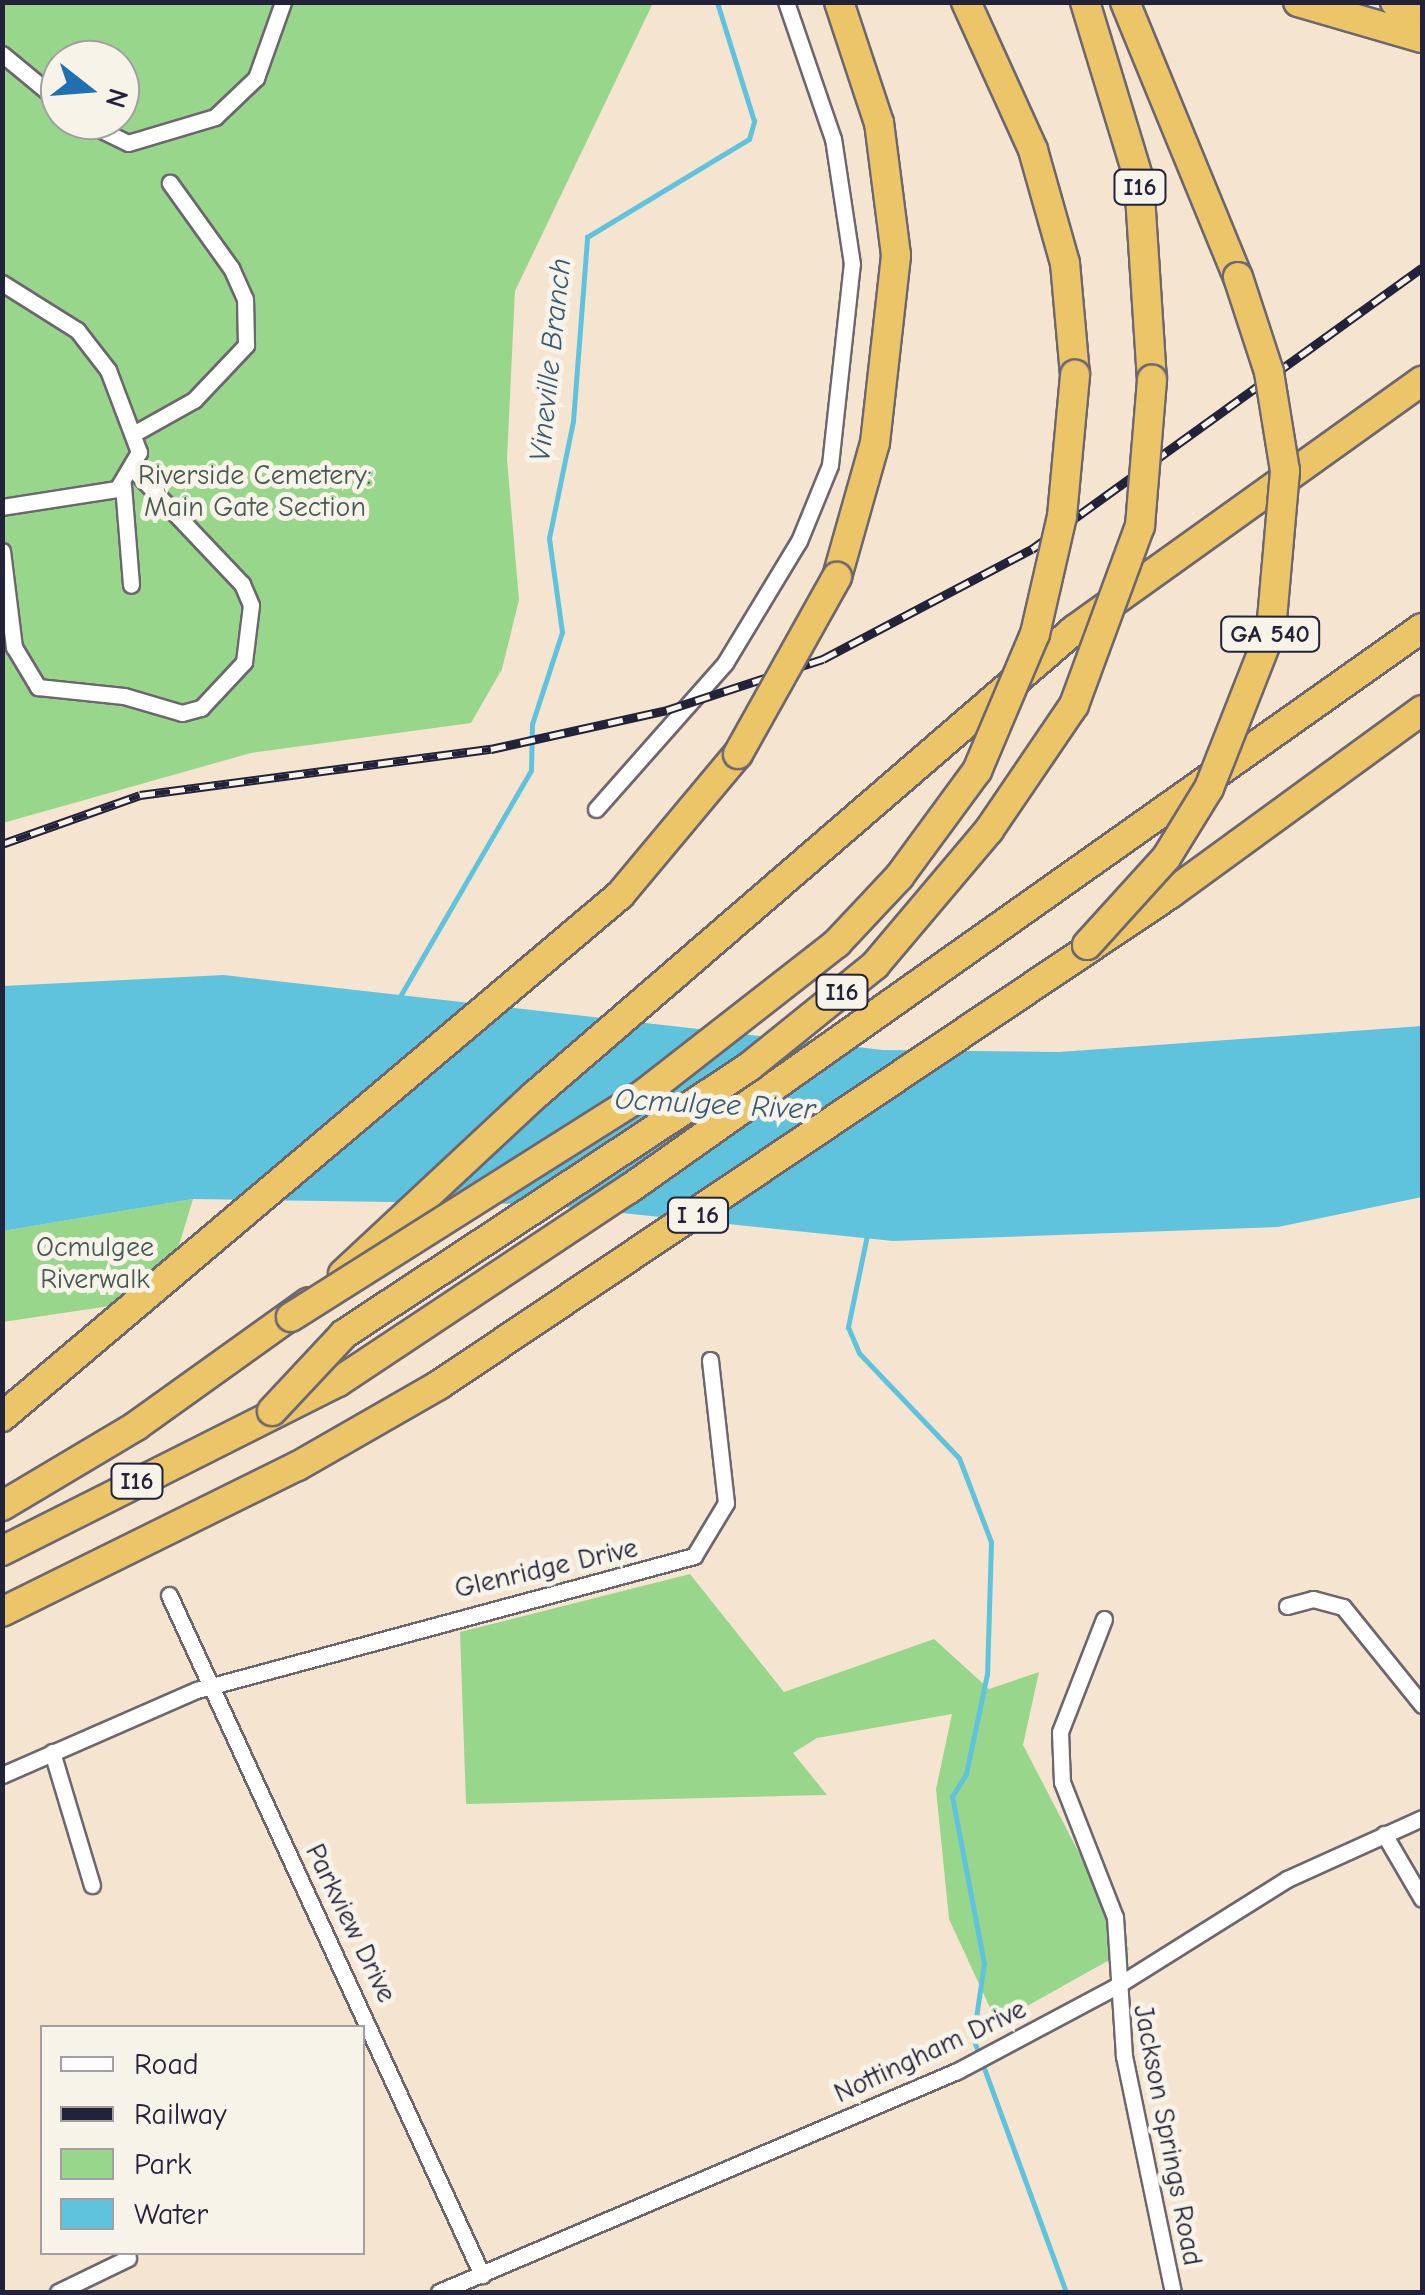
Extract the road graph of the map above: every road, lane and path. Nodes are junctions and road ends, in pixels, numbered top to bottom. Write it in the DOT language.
graph roads {
  1 [pos="283,2"];
  2 [pos="786,2"];
  3 [pos="839,2"];
  4 [pos="966,2"];
  5 [pos="1085,2"];
  6 [pos="1125,2"];
  7 [pos="1298,2"];
  8 [pos="1395,2"];
  9 [pos="1422,9"];
  10 [pos="1422,38"];
  11 [pos="2,54"];
  12 [pos="40,85"];
  13 [pos="140,139"];
  14 [pos="170,183"];
  15 [pos="2,283"];
  16 [pos="1422,381"];
  17 [pos="135,433"];
  18 [pos="134,470"];
  19 [pos="122,485"];
  20 [pos="2,507"];
  21 [pos="2,551"];
  22 [pos="130,584"];
  23 [pos="1422,628"];
  24 [pos="1422,710"];
  25 [pos="596,810"];
  26 [pos="1086,945"];
  27 [pos="291,1317"];
  28 [pos="710,1360"];
  29 [pos="272,1411"];
  30 [pos="2,1417"];
  31 [pos="2,1506"];
  32 [pos="2,1551"];
  33 [pos="168,1595"];
  34 [pos="1287,1606"];
  35 [pos="2,1612"];
  36 [pos="1104,1619"];
  37 [pos="212,1690"];
  38 [pos="1422,1705"];
  39 [pos="52,1752"];
  40 [pos="2,1775"];
  41 [pos="1422,1818"];
  42 [pos="1402,1826"];
  43 [pos="1422,1832"];
  44 [pos="1384,1834"];
  45 [pos="92,1885"];
  46 [pos="1422,1898"];
  47 [pos="1115,1987"];
  48 [pos="365,2025"];
  49 [pos="368,2032"];
  50 [pos="128,2258"];
  51 [pos="482,2276"];
  52 [pos="471,2287"];
  53 [pos="58,2292"];
  54 [pos="439,2292"];
  55 [pos="1173,2292"];
  1 -- 13 [label="street"];
  2 -- 25 [label="street"];
  3 -- 30 [label="highway, bridge"];
  4 -- 27 [label="highway, bridge"];
  5 -- 29 [label="highway, I16, bridge"];
  6 -- 26 [label="highway, GA 540, bridge"];
  7 -- 10 [label="highway"];
  8 -- 9 [label="highway"];
  11 -- 12 [label="street"];
  14 -- 17 [label="street"];
  15 -- 17 [label="street"];
  16 -- 27 [label="highway, bridge"];
  17 -- 18 [label="street"];
  18 -- 19 [label="street"];
  18 -- 21 [label="street"];
  19 -- 20 [label="street"];
  19 -- 22 [label="street"];
  23 -- 29 [label="highway"];
  24 -- 26 [label="highway, bridge"];
  26 -- 35 [label="highway, I 16"];
  27 -- 31 [label="highway"];
  28 -- 37 [label="street, Glenridge Drive"];
  29 -- 32 [label="highway, I16"];
  33 -- 37 [label="street, Parkview Drive"];
  34 -- 38 [label="street"];
  36 -- 47 [label="street, Jackson Springs Road"];
  37 -- 39 [label="street, Glenridge Drive"];
  37 -- 48 [label="street, Parkview Drive"];
  39 -- 40 [label="street, Glenridge Drive"];
  39 -- 45 [label="street"];
  41 -- 42 [label="street, Nottingham Drive"];
  42 -- 43 [label="street"];
  42 -- 44 [label="street, Nottingham Drive"];
  44 -- 46 [label="street"];
  44 -- 47 [label="street, Nottingham Drive"];
  47 -- 51 [label="street, Nottingham Drive"];
  47 -- 55 [label="street, Jackson Springs Road"];
  49 -- 51 [label="street, Parkview Drive"];
  50 -- 53 [label="street"];
  51 -- 52 [label="street, Nottingham Drive"];
  52 -- 54 [label="street, Nottingham Drive"];
}
